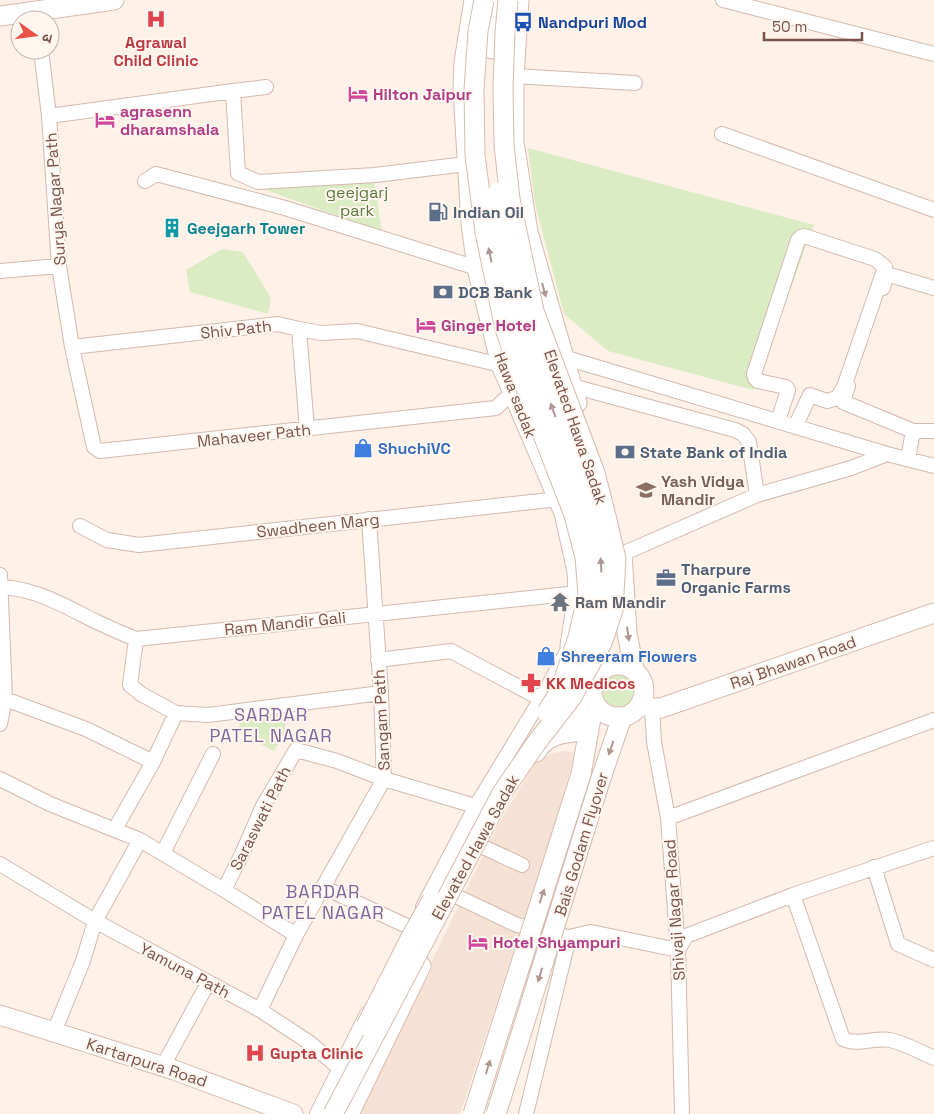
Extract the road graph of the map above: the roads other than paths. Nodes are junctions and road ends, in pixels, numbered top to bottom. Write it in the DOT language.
graph roads {
  1 [pos="114,0"];
  2 [pos="474,0"];
  3 [pos="484,0"];
  4 [pos="498,0"];
  5 [pos="508,0"];
  6 [pos="519,0"];
  7 [pos="722,0"];
  8 [pos="91,1"];
  9 [pos="58,10"];
  10 [pos="934,54"];
  11 [pos="42,60"];
  12 [pos="514,76"];
  13 [pos="635,83"];
  14 [pos="266,86"];
  15 [pos="233,91"];
  16 [pos="49,116"];
  17 [pos="722,134"];
  18 [pos="466,164"];
  19 [pos="145,181"];
  20 [pos="934,210"];
  21 [pos="59,266"];
  22 [pos="478,268"];
  23 [pos="0,271"];
  24 [pos="934,288"];
  25 [pos="299,329"];
  26 [pos="72,347"];
  27 [pos="563,357"];
  28 [pos="501,365"];
  29 [pos="572,386"];
  30 [pos="512,392"];
  31 [pos="778,421"];
  32 [pos="795,426"];
  33 [pos="307,429"];
  34 [pos="912,431"];
  35 [pos="934,432"];
  36 [pos="588,436"];
  37 [pos="538,452"];
  38 [pos="887,454"];
  39 [pos="908,459"];
  40 [pos="934,466"];
  41 [pos="757,495"];
  42 [pos="559,499"];
  43 [pos="369,519"];
  44 [pos="80,526"];
  45 [pos="622,554"];
  46 [pos="1,583"];
  47 [pos="578,593"];
  48 [pos="375,613"];
  49 [pos="934,613"];
  50 [pos="136,639"];
  51 [pos="570,646"];
  52 [pos="378,660"];
  53 [pos="634,669"];
  54 [pos="560,691"];
  55 [pos="591,691"];
  56 [pos="381,693"];
  57 [pos="5,699"];
  58 [pos="541,699"];
  59 [pos="647,706"];
  60 [pos="176,713"];
  61 [pos="622,717"];
  62 [pos="934,720"];
  63 [pos="0,724"];
  64 [pos="589,730"];
  65 [pos="560,735"];
  66 [pos="213,754"];
  67 [pos="153,762"];
  68 [pos="384,779"];
  69 [pos="0,780"];
  70 [pos="476,806"];
  71 [pos="498,813"];
  72 [pos="668,818"];
  73 [pos="115,829"];
  74 [pos="140,840"];
  75 [pos="481,846"];
  76 [pos="934,848"];
  77 [pos="163,853"];
  78 [pos="0,864"];
  79 [pos="522,865"];
  80 [pos="874,868"];
  81 [pos="323,886"];
  82 [pos="224,890"];
  83 [pos="456,896"];
  84 [pos="793,896"];
  85 [pos="95,921"];
  86 [pos="412,928"];
  87 [pos="296,936"];
  88 [pos="569,937"];
  89 [pos="434,938"];
  90 [pos="678,950"];
  91 [pos="934,960"];
  92 [pos="208,983"];
  93 [pos="260,1010"];
  94 [pos="0,1015"];
  95 [pos="54,1032"];
  96 [pos="934,1058"];
  97 [pos="163,1066"];
  98 [pos="339,1068"];
  99 [pos="361,1088"];
  100 [pos="293,1114"];
  101 [pos="317,1114"];
  102 [pos="322,1114"];
  103 [pos="333,1114"];
  104 [pos="349,1114"];
  105 [pos="473,1114"];
  106 [pos="496,1114"];
  107 [pos="526,1114"];
  108 [pos="682,1114"];
  1 -- 8 [label="main road"];
  2 -- 18 [label="main road, Hawa sadak"];
  54 -- 3 [label="main road, Elevated Hawa Sadak, one-way, bridge"];
  54 -- 4 [label="main road, one-way, bridge"];
  5 -- 103 [label="main road, Elevated Hawa Sadak, bridge"];
  6 -- 12 [label="main road"];
  7 -- 10 [label="street"];
  8 -- 9 [label="main road"];
  11 -- 16 [label="street, Surya Nagar Path"];
  12 -- 13 [label="street"];
  12 -- 27 [label="main road, one-way"];
  14 -- 15 [label="street"];
  15 -- 16 [label="street"];
  15 -- 18 [label="street"];
  16 -- 21 [label="street, Surya Nagar Path"];
  17 -- 20 [label="street"];
  18 -- 22 [label="main road, Hawa sadak"];
  19 -- 22 [label="street"];
  21 -- 23 [label="street"];
  21 -- 26 [label="street, Surya Nagar Path"];
  22 -- 28 [label="main road, Hawa sadak"];
  24 -- 34 [label="street"];
  25 -- 26 [label="street, Shiv Path"];
  25 -- 28 [label="street, Shiv Path"];
  25 -- 33 [label="street"];
  26 -- 33 [label="street, Mahaveer Path"];
  27 -- 29 [label="main road"];
  27 -- 31 [label="street"];
  28 -- 30 [label="main road, Hawa sadak"];
  29 -- 36 [label="main road"];
  29 -- 41 [label="street"];
  30 -- 33 [label="street, Mahaveer Path"];
  30 -- 37 [label="main road, Hawa sadak"];
  31 -- 32 [label="street"];
  31 -- 32 [label="street"];
  32 -- 38 [label="street"];
  34 -- 35 [label="street"];
  34 -- 39 [label="street"];
  36 -- 37 [label="main road"];
  36 -- 45 [label="main road"];
  37 -- 42 [label="main road, Hawa sadak"];
  38 -- 39 [label="street"];
  38 -- 41 [label="street"];
  39 -- 40 [label="street"];
  41 -- 45 [label="street"];
  42 -- 43 [label="street, Swadheen Marg"];
  42 -- 47 [label="main road, Hawa sadak"];
  43 -- 44 [label="street, Swadheen Marg"];
  43 -- 48 [label="street, Sangam Path"];
  45 -- 53 [label="main road, one-way"];
  46 -- 50 [label="street"];
  46 -- 57 [label="street"];
  47 -- 48 [label="street, Ram Mandir Gali"];
  47 -- 51 [label="main road, Hawa sadak"];
  48 -- 50 [label="street, Ram Mandir Gali"];
  48 -- 52 [label="street, Sangam Path"];
  49 -- 59 [label="main road, Raj Bhawan Road"];
  50 -- 60 [label="street"];
  51 -- 55 [label="main road"];
  51 -- 58 [label="street"];
  52 -- 56 [label="street, Sangam Path"];
  52 -- 58 [label="street"];
  53 -- 55 [label="main road"];
  53 -- 59 [label="main road"];
  54 -- 102 [label="main road, Elevated Hawa Sadak, bridge"];
  55 -- 61 [label="main road"];
  55 -- 64 [label="main road, Bais Godam Flyover"];
  55 -- 65 [label="main road"];
  56 -- 60 [label="street"];
  56 -- 68 [label="street, Sangam Path"];
  57 -- 63 [label="street"];
  57 -- 67 [label="street"];
  58 -- 65 [label="street"];
  58 -- 70 [label="street"];
  59 -- 61 [label="main road"];
  59 -- 72 [label="street, Shivaji Nagar Road"];
  60 -- 67 [label="street"];
  61 -- 106 [label="main road, Bais Godam Flyover, one-way, bridge"];
  62 -- 72 [label="street"];
  64 -- 65 [label="main road"];
  105 -- 64 [label="main road, Bais Godam Flyover, one-way, bridge"];
  65 -- 71 [label="main road"];
  66 -- 77 [label="street"];
  67 -- 73 [label="street"];
  68 -- 70 [label="street"];
  68 -- 81 [label="street, Sangam Path"];
  68 -- 82 [label="street, Saraswati Path"];
  69 -- 73 [label="street"];
  70 -- 71 [label="street"];
  70 -- 86 [label="street"];
  71 -- 75 [label="main road"];
  72 -- 90 [label="street, Shivaji Nagar Road"];
  73 -- 74 [label="street"];
  74 -- 77 [label="street"];
  74 -- 85 [label="street"];
  75 -- 79 [label="street"];
  75 -- 83 [label="main road"];
  76 -- 80 [label="street"];
  77 -- 82 [label="street"];
  78 -- 85 [label="street, Yamuna Path"];
  80 -- 84 [label="street"];
  80 -- 91 [label="street"];
  81 -- 86 [label="street"];
  81 -- 87 [label="street, Sangam Path"];
  82 -- 87 [label="street"];
  83 -- 88 [label="street"];
  83 -- 89 [label="main road"];
  84 -- 90 [label="street"];
  84 -- 96 [label="street"];
  85 -- 92 [label="street, Yamuna Path"];
  85 -- 95 [label="street"];
  86 -- 89 [label="street"];
  86 -- 98 [label="street"];
  87 -- 93 [label="street, Sangam Path"];
  88 -- 90 [label="street"];
  88 -- 107 [label="street"];
  89 -- 99 [label="main road"];
  90 -- 108 [label="street, Shivaji Nagar Road"];
  92 -- 93 [label="street, Yamuna Path"];
  92 -- 97 [label="street"];
  93 -- 98 [label="street, Yamuna Path"];
  94 -- 95 [label="main road, Kartarpura Road"];
  95 -- 97 [label="main road, Kartarpura Road"];
  97 -- 100 [label="main road, Kartarpura Road"];
  98 -- 99 [label="street, Yamuna Path"];
  98 -- 101 [label="street"];
  99 -- 104 [label="main road"];
}
